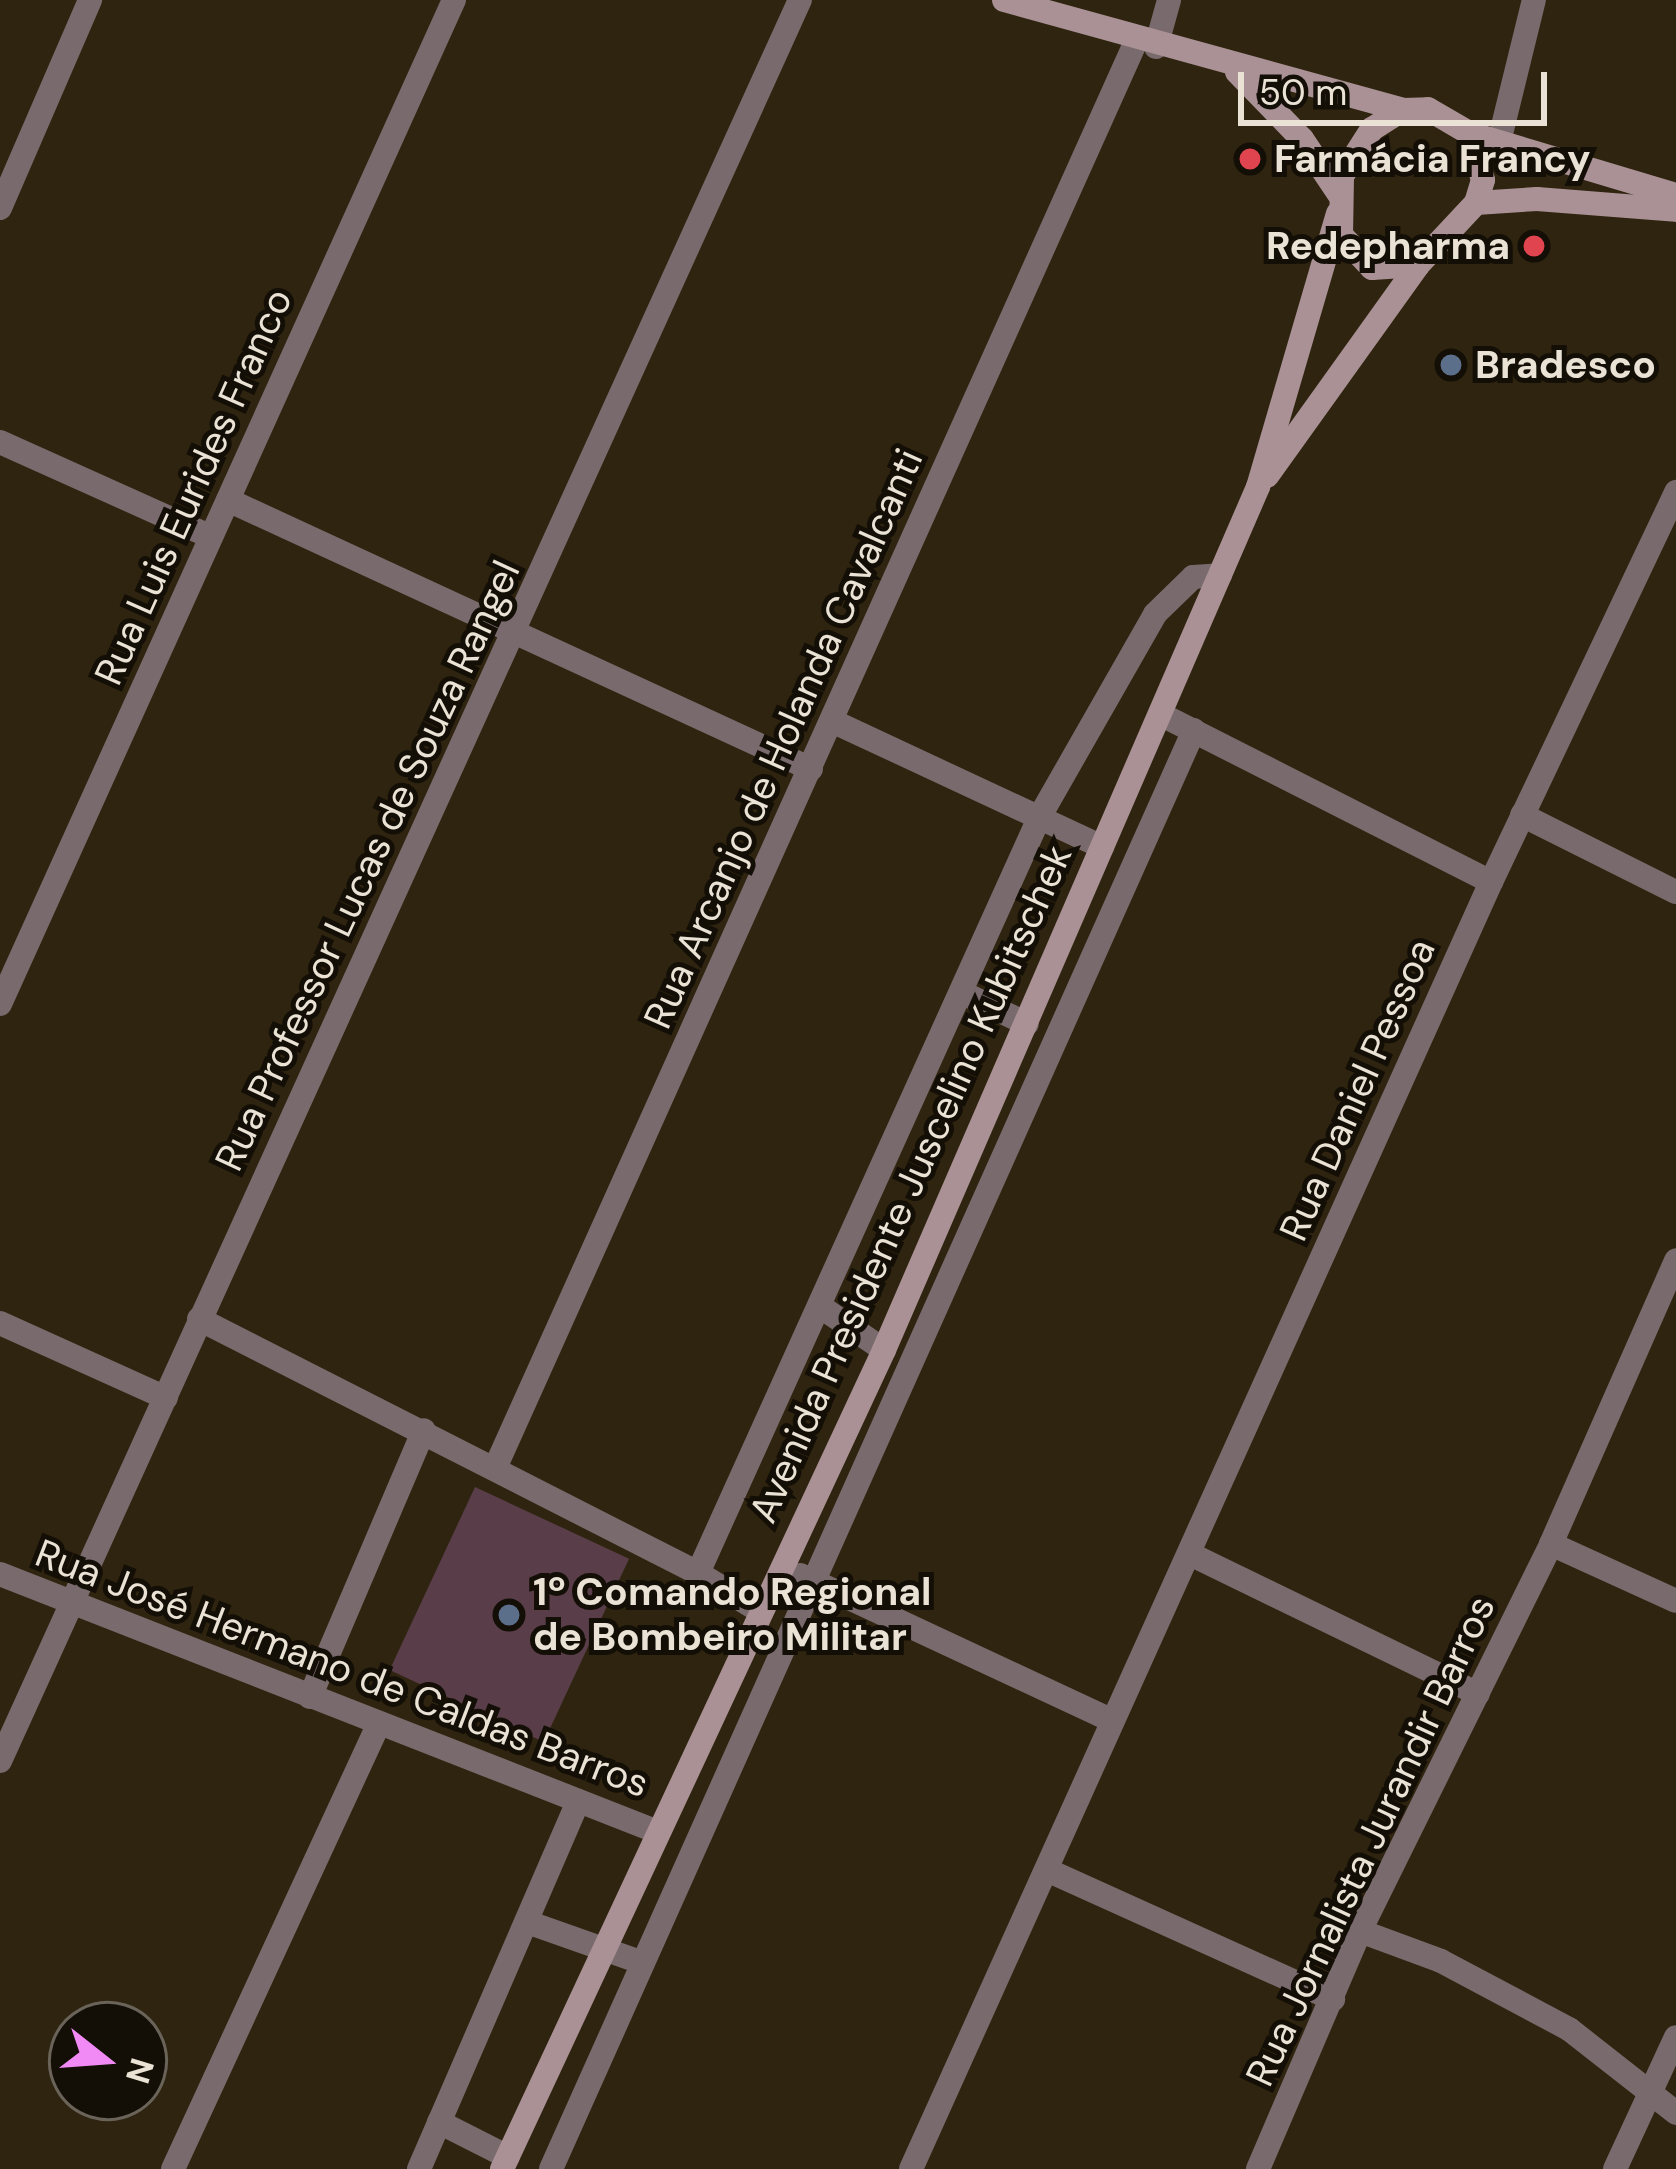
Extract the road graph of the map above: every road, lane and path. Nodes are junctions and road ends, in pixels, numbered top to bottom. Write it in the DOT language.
graph roads {
  1 [pos="90,0"];
  2 [pos="454,0"];
  3 [pos="800,0"];
  4 [pos="1004,0"];
  5 [pos="1169,0"];
  6 [pos="1534,0"];
  7 [pos="1146,44"];
  8 [pos="1232,68"];
  9 [pos="1403,110"];
  10 [pos="1469,133"];
  11 [pos="1499,142"];
  12 [pos="1676,195"];
  13 [pos="1339,203"];
  14 [pos="1477,203"];
  15 [pos="0,208"];
  16 [pos="1676,210"];
  17 [pos="1418,265"];
  18 [pos="0,442"];
  19 [pos="1258,487"];
  20 [pos="1676,492"];
  21 [pos="229,500"];
  22 [pos="212,537"];
  23 [pos="1220,575"];
  24 [pos="516,631"];
  25 [pos="1160,714"];
  26 [pos="832,721"];
  27 [pos="1194,730"];
  28 [pos="812,769"];
  29 [pos="1522,815"];
  30 [pos="1040,816"];
  31 [pos="1102,847"];
  32 [pos="1491,882"];
  33 [pos="1676,892"];
  34 [pos="961,992"];
  35 [pos="0,1004"];
  36 [pos="1027,1024"];
  37 [pos="1676,1260"];
  38 [pos="916,1277"];
  39 [pos="943,1289"];
  40 [pos="821,1307"];
  41 [pos="200,1319"];
  42 [pos="0,1323"];
  43 [pos="884,1350"];
  44 [pos="166,1399"];
  45 [pos="424,1430"];
  46 [pos="496,1466"];
  47 [pos="1551,1544"];
  48 [pos="1190,1554"];
  49 [pos="779,1567"];
  50 [pos="698,1573"];
  51 [pos="0,1574"];
  52 [pos="811,1580"];
  53 [pos="1676,1601"];
  54 [pos="70,1606"];
  55 [pos="758,1610"];
  56 [pos="1478,1694"];
  57 [pos="310,1697"];
  58 [pos="1114,1721"];
  59 [pos="378,1725"];
  60 [pos="0,1760"];
  61 [pos="578,1802"];
  62 [pos="658,1832"];
  63 [pos="1047,1870"];
  64 [pos="527,1922"];
  65 [pos="1360,1931"];
  66 [pos="602,1952"];
  67 [pos="638,1961"];
  68 [pos="1333,1999"];
  69 [pos="1676,2037"];
  70 [pos="1651,2093"];
  71 [pos="1676,2113"];
  72 [pos="439,2122"];
  73 [pos="505,2163"];
  74 [pos="173,2169"];
  75 [pos="419,2169"];
  76 [pos="551,2169"];
  77 [pos="911,2169"];
  78 [pos="1258,2169"];
  79 [pos="1615,2169"];
  1 -- 15 [label="street"];
  2 -- 21 [label="street, Rua Luis Eurides Franco"];
  3 -- 24 [label="street, Rua Professor Lucas de Souza Rangel"];
  4 -- 7 [label="main road"];
  5 -- 7 [label="street, Rua Arcanjo de Holanda Cavalcanti"];
  6 -- 11 [label="street"];
  7 -- 8 [label="main road"];
  7 -- 26 [label="street, Rua Arcanjo de Holanda Cavalcanti"];
  8 -- 9 [label="main road"];
  8 -- 13 [label="main road"];
  9 -- 10 [label="main road"];
  9 -- 13 [label="main road"];
  10 -- 11 [label="main road"];
  10 -- 14 [label="main road"];
  11 -- 12 [label="main road"];
  13 -- 17 [label="main road"];
  13 -- 19 [label="main road, Avenida Presidente Juscelino Kubitschek"];
  14 -- 16 [label="main road"];
  14 -- 17 [label="main road"];
  17 -- 19 [label="main road, Avenida Presidente Juscelino Kubitschek"];
  18 -- 22 [label="street"];
  19 -- 23 [label="main road, Avenida Presidente Juscelino Kubitschek"];
  20 -- 29 [label="street, Rua Daniel Pessoa"];
  21 -- 22 [label="street, Rua Luis Eurides Franco"];
  21 -- 24 [label="street"];
  22 -- 35 [label="street, Rua Luis Eurides Franco"];
  23 -- 25 [label="main road, Avenida Presidente Juscelino Kubitschek"];
  23 -- 30 [label="street"];
  24 -- 28 [label="street"];
  24 -- 41 [label="street, Rua Professor Lucas de Souza Rangel"];
  25 -- 27 [label="street"];
  25 -- 31 [label="main road, Avenida Presidente Juscelino Kubitschek"];
  26 -- 28 [label="street, Rua Arcanjo de Holanda Cavalcanti"];
  26 -- 30 [label="street"];
  27 -- 32 [label="street"];
  27 -- 39 [label="street"];
  28 -- 46 [label="street, Rua Arcanjo de Holanda Cavalcanti"];
  29 -- 32 [label="street, Rua Daniel Pessoa"];
  29 -- 33 [label="street"];
  30 -- 31 [label="street"];
  30 -- 34 [label="street"];
  31 -- 36 [label="main road, Avenida Presidente Juscelino Kubitschek"];
  32 -- 48 [label="street, Rua Daniel Pessoa"];
  34 -- 36 [label="street"];
  34 -- 40 [label="street"];
  36 -- 38 [label="main road, Avenida Presidente Juscelino Kubitschek"];
  37 -- 47 [label="street, Rua Jornalista Jurandir Barros"];
  38 -- 39 [label="street"];
  38 -- 43 [label="main road, Avenida Presidente Juscelino Kubitschek"];
  39 -- 52 [label="street"];
  40 -- 43 [label="street"];
  40 -- 50 [label="street"];
  41 -- 44 [label="street, Rua Professor Lucas de Souza Rangel"];
  41 -- 45 [label="street"];
  42 -- 44 [label="street"];
  43 -- 49 [label="main road, Avenida Presidente Juscelino Kubitschek"];
  44 -- 54 [label="street, Rua Professor Lucas de Souza Rangel"];
  45 -- 46 [label="street"];
  45 -- 57 [label="street"];
  46 -- 50 [label="street"];
  47 -- 53 [label="street"];
  47 -- 56 [label="street, Rua Jornalista Jurandir Barros"];
  48 -- 56 [label="street"];
  48 -- 58 [label="street, Rua Daniel Pessoa"];
  49 -- 52 [label="street"];
  49 -- 55 [label="main road, Avenida Presidente Juscelino Kubitschek"];
  50 -- 55 [label="street"];
  51 -- 54 [label="street, Rua José Hermano de Caldas Barros"];
  52 -- 58 [label="street"];
  52 -- 67 [label="street"];
  54 -- 57 [label="street, Rua José Hermano de Caldas Barros"];
  54 -- 60 [label="street, Rua Professor Lucas de Souza Rangel"];
  55 -- 62 [label="main road, Avenida Presidente Juscelino Kubitschek"];
  56 -- 65 [label="street, Rua Jornalista Jurandir Barros"];
  57 -- 59 [label="street, Rua José Hermano de Caldas Barros"];
  58 -- 63 [label="street, Rua Daniel Pessoa"];
  59 -- 61 [label="street, Rua José Hermano de Caldas Barros"];
  59 -- 74 [label="street"];
  61 -- 62 [label="street, Rua José Hermano de Caldas Barros"];
  61 -- 64 [label="street"];
  62 -- 66 [label="main road, Avenida Presidente Juscelino Kubitschek"];
  63 -- 68 [label="street"];
  63 -- 77 [label="street, Rua Daniel Pessoa"];
  64 -- 66 [label="street"];
  64 -- 72 [label="street"];
  65 -- 68 [label="street, Rua Jornalista Jurandir Barros"];
  65 -- 70 [label="street"];
  66 -- 67 [label="street"];
  66 -- 73 [label="main road, Avenida Presidente Juscelino Kubitschek"];
  67 -- 76 [label="street"];
  68 -- 78 [label="street, Rua Jornalista Jurandir Barros"];
  69 -- 70 [label="street"];
  70 -- 71 [label="street"];
  70 -- 79 [label="street"];
  72 -- 73 [label="street"];
  72 -- 75 [label="street"];
}
